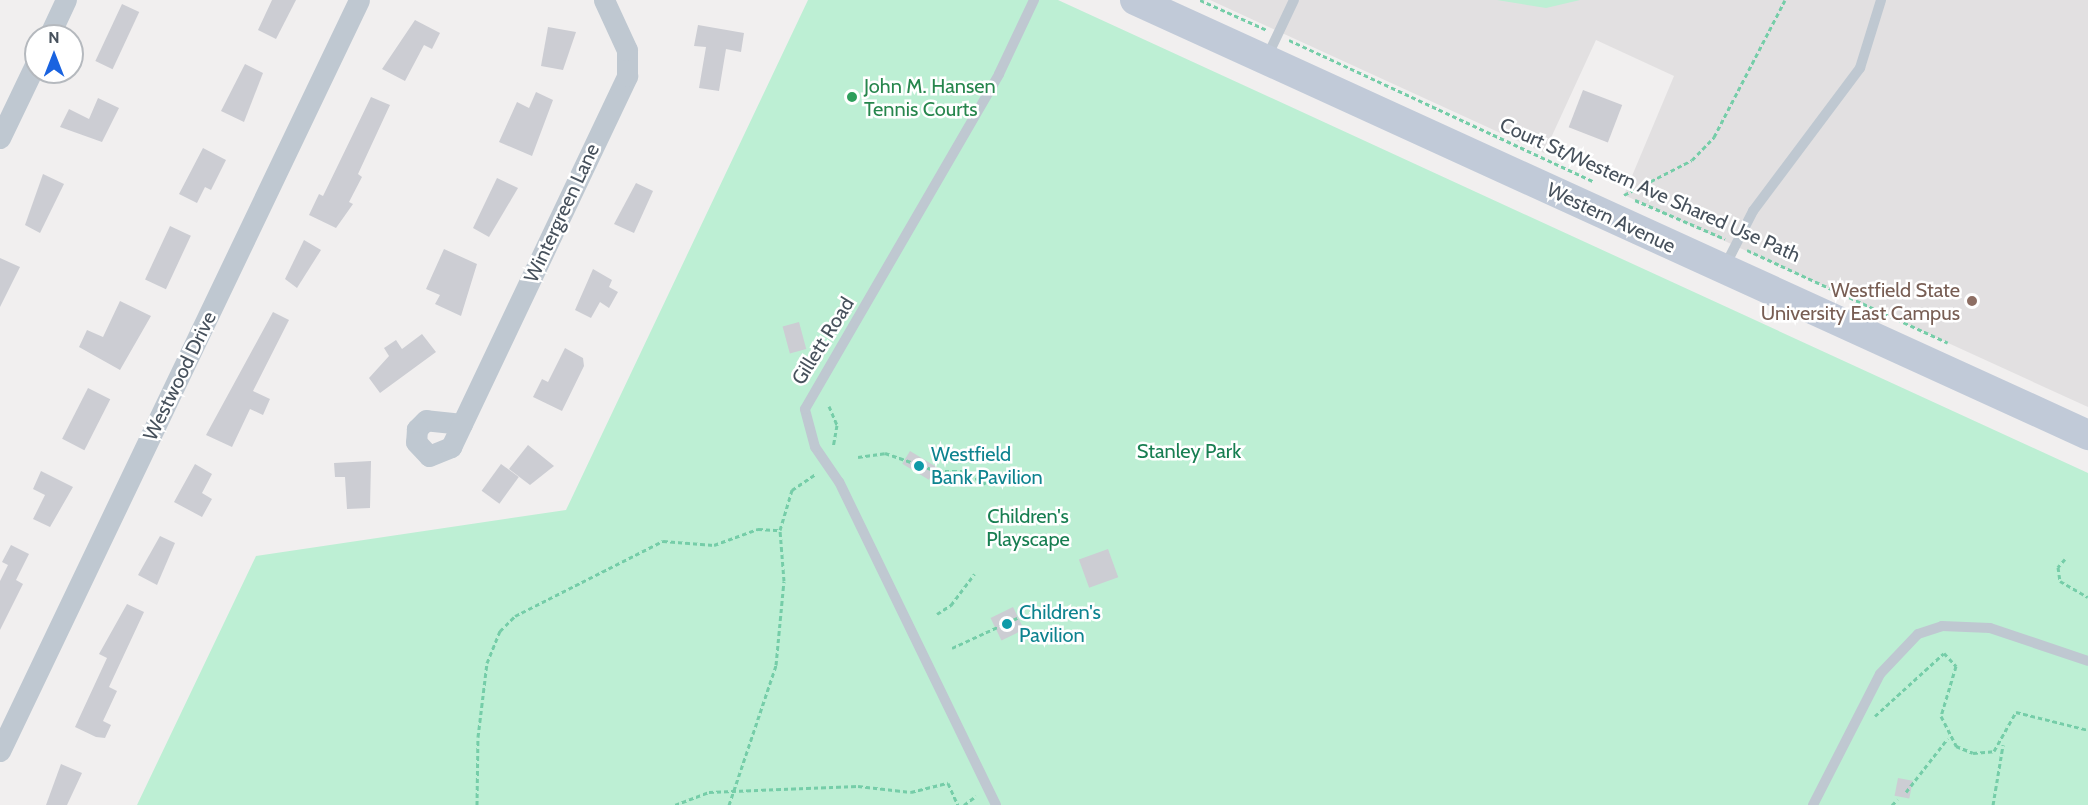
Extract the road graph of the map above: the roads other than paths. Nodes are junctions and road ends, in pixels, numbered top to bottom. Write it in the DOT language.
graph roads {
  1 [pos="66,0"];
  2 [pos="359,0"];
  3 [pos="604,0"];
  4 [pos="1034,0"];
  5 [pos="1135,0"];
  6 [pos="1294,0"];
  7 [pos="1881,0"];
  8 [pos="55,24"];
  9 [pos="1272,47"];
  10 [pos="26,84"];
  11 [pos="0,138"];
  12 [pos="1729,256"];
  13 [pos="462,424"];
  14 [pos="2088,435"];
  15 [pos="2088,661"];
  16 [pos="0,751"];
  17 [pos="996,805"];
  18 [pos="1813,805"];
  1 -- 8 [label="street"];
  2 -- 16 [label="street, Westwood Drive"];
  3 -- 13 [label="street, Wintergreen Lane"];
  4 -- 17 [label="lane, Gillett Road"];
  5 -- 9 [label="main road, Western Avenue"];
  6 -- 9 [label="lane"];
  7 -- 12 [label="lane"];
  9 -- 12 [label="main road, Western Avenue"];
  10 -- 11 [label="street"];
  12 -- 14 [label="main road, Western Avenue"];
  15 -- 18 [label="lane"];
}
